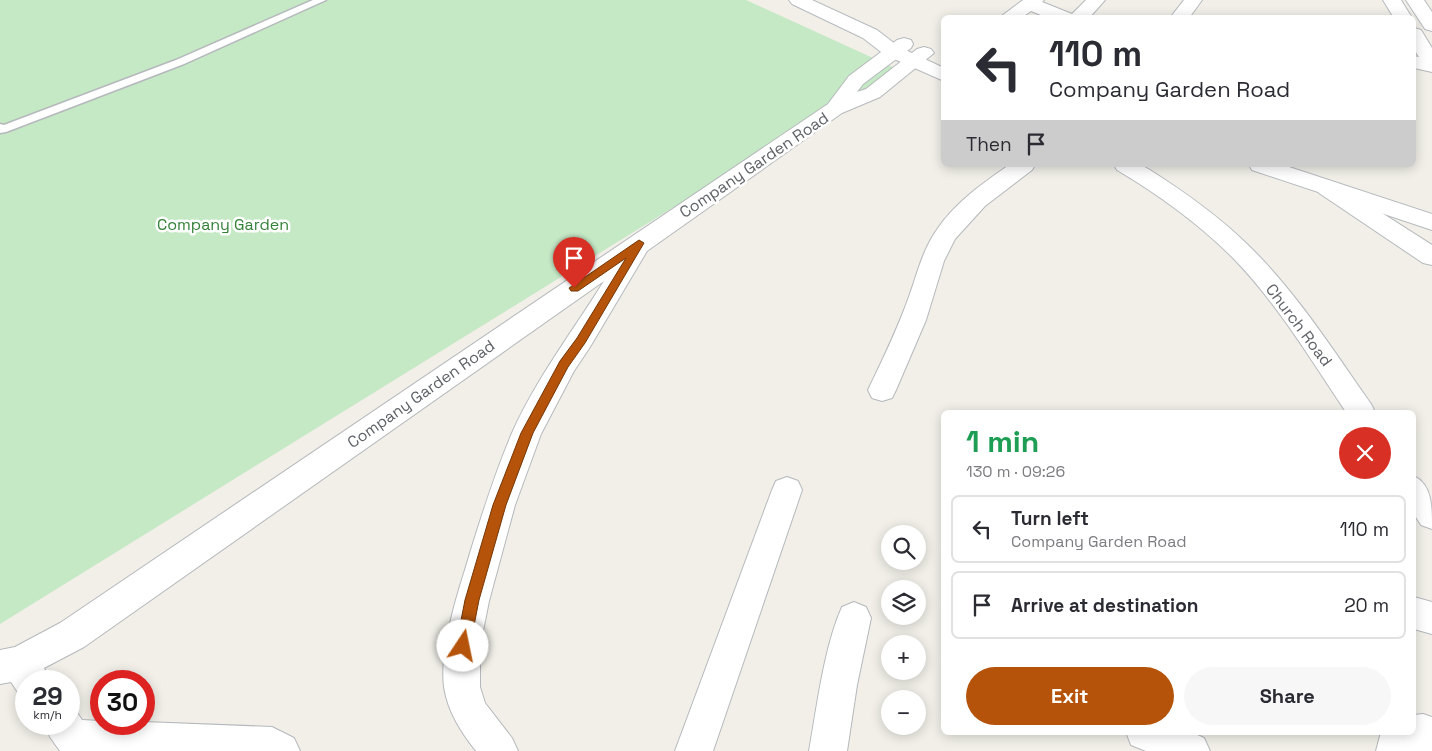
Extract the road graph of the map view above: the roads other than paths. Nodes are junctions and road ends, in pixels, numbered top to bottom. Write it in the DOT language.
graph roads {
  1 [pos="321,0"];
  2 [pos="798,0"];
  3 [pos="1096,0"];
  4 [pos="1193,0"];
  5 [pos="1392,0"];
  6 [pos="1415,0"];
  7 [pos="1032,2"];
  8 [pos="1012,15"];
  9 [pos="1060,15"];
  10 [pos="1081,15"];
  11 [pos="1180,15"];
  12 [pos="1401,15"];
  13 [pos="1432,25"];
  14 [pos="1416,37"];
  15 [pos="926,59"];
  16 [pos="1416,62"];
  17 [pos="1432,65"];
  18 [pos="1,129"];
  19 [pos="1022,167"];
  20 [pos="1162,167"];
  21 [pos="1266,167"];
  22 [pos="1130,168"];
  23 [pos="1327,188"];
  24 [pos="1432,222"];
  25 [pos="639,243"];
  26 [pos="1231,243"];
  27 [pos="1432,257"];
  28 [pos="882,390"];
  29 [pos="1360,410"];
  30 [pos="787,490"];
  31 [pos="1416,492"];
  32 [pos="1432,515"];
  33 [pos="1416,614"];
  34 [pos="854,618"];
  35 [pos="1432,618"];
  36 [pos="17,670"];
  37 [pos="1416,733"];
  38 [pos="1432,734"];
  39 [pos="71,735"];
  40 [pos="1151,735"];
  41 [pos="1404,735"];
  42 [pos="280,751"];
  43 [pos="499,751"];
  44 [pos="694,751"];
  45 [pos="828,751"];
  46 [pos="1191,751"];
  47 [pos="1395,751"];
  1 -- 18 [label="lane"];
  2 -- 15 [label="street, Company Garden Road"];
  3 -- 10 [label="street"];
  4 -- 11 [label="street"];
  5 -- 12 [label="street"];
  6 -- 13 [label="street"];
  7 -- 8 [label="street"];
  7 -- 9 [label="street"];
  14 -- 17 [label="street"];
  15 -- 25 [label="street, Company Garden Road"];
  16 -- 17 [label="street"];
  19 -- 28 [label="street"];
  20 -- 26 [label="street, Church Road"];
  21 -- 23 [label="street"];
  22 -- 26 [label="street, Church Road"];
  23 -- 24 [label="street"];
  23 -- 27 [label="street"];
  25 -- 36 [label="street, Company Garden Road"];
  25 -- 43 [label="street"];
  26 -- 29 [label="street, Church Road"];
  30 -- 44 [label="street"];
  31 -- 32 [label="street"];
  33 -- 35 [label="street"];
  34 -- 45 [label="street"];
  37 -- 38 [label="street"];
  39 -- 42 [label="street"];
  40 -- 46 [label="street"];
  41 -- 47 [label="street"];
}
